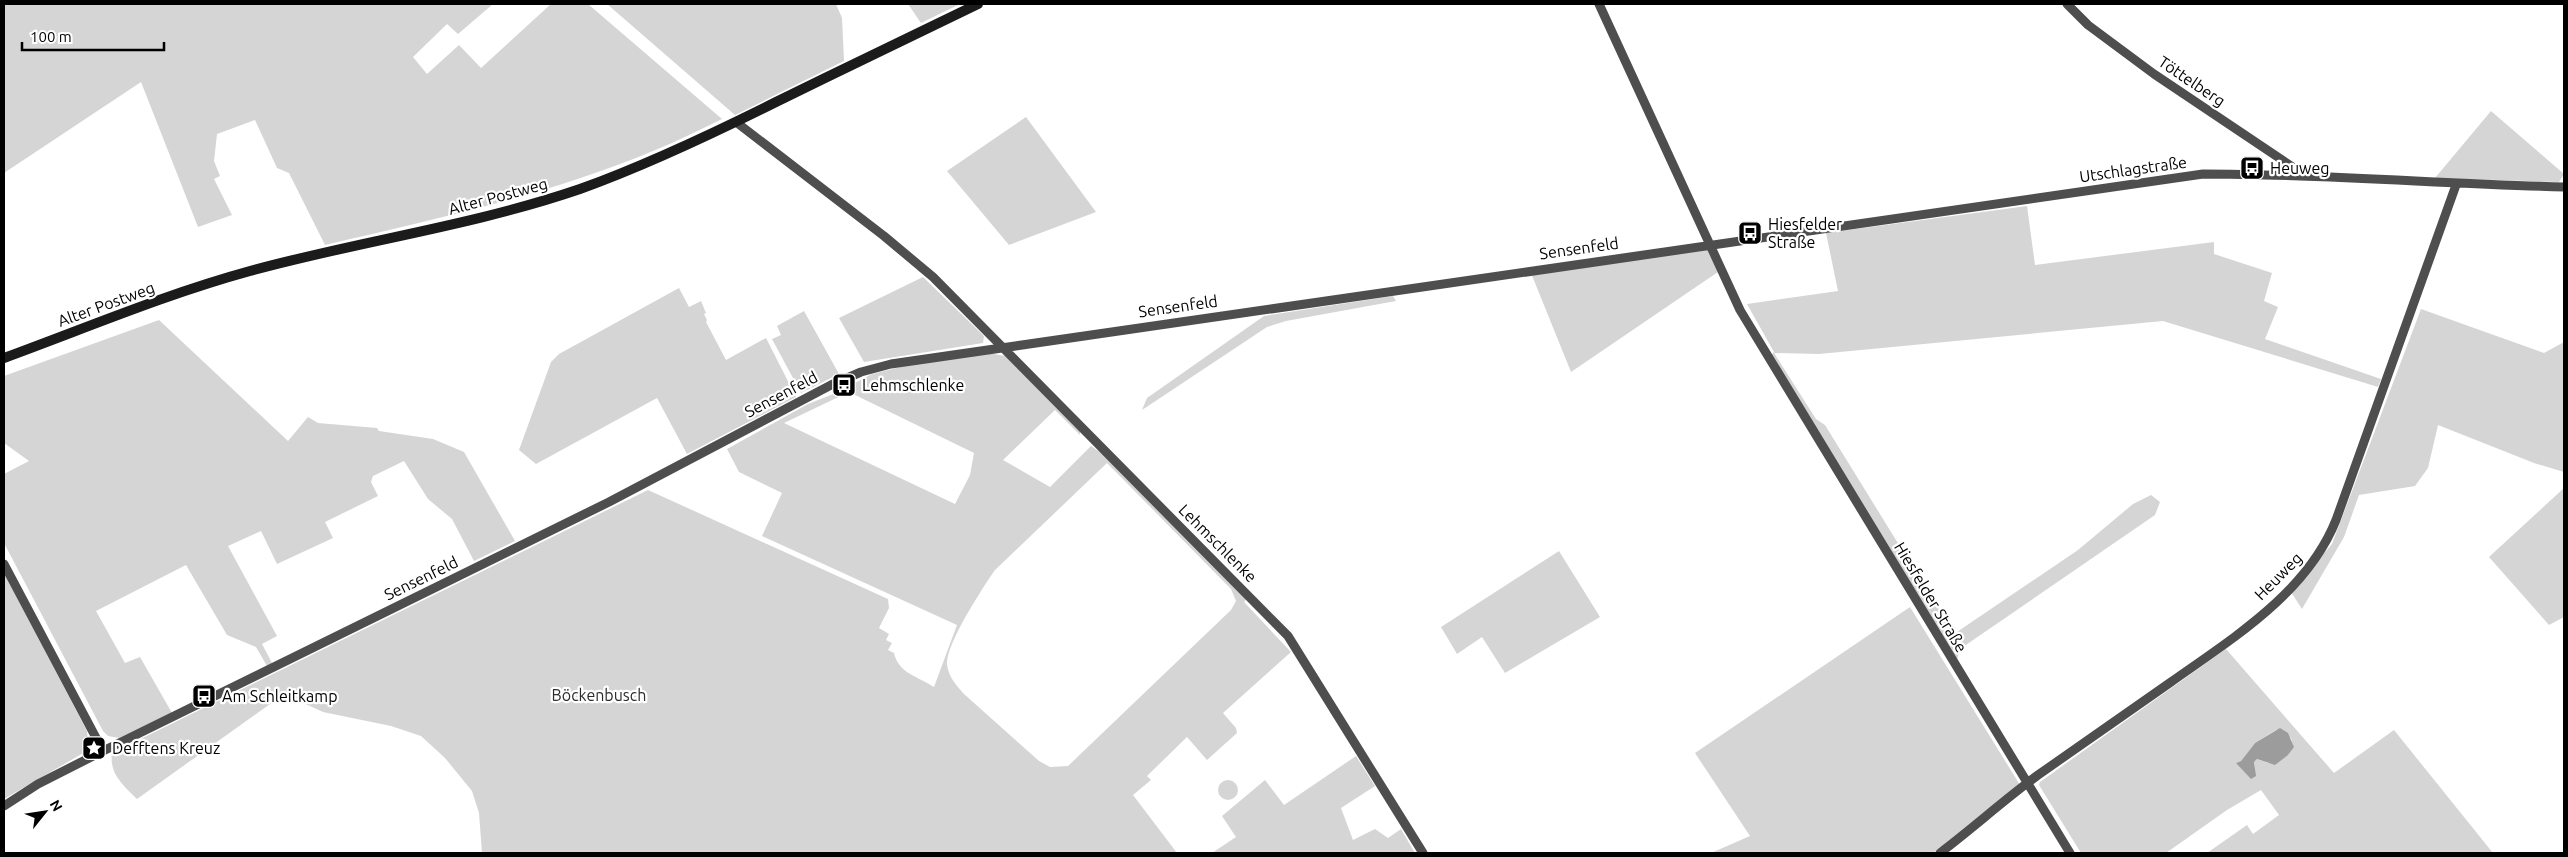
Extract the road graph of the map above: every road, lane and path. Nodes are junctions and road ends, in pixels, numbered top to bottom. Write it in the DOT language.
graph roads {
  1 [pos="978,4"];
  2 [pos="1599,4"];
  3 [pos="2067,4"];
  4 [pos="736,122"];
  5 [pos="2306,176"];
  6 [pos="2456,185"];
  7 [pos="2564,187"];
  8 [pos="1710,244"];
  9 [pos="1002,347"];
  10 [pos="4,358"];
  11 [pos="4,564"];
  12 [pos="104,751"];
  13 [pos="2028,784"];
  14 [pos="4,806"];
  15 [pos="1423,853"];
  16 [pos="1940,853"];
  17 [pos="2070,853"];
  1 -- 4 [label="main road, Alter Postweg"];
  2 -- 8 [label="street, Hiesfelder Straße"];
  3 -- 5 [label="street, Töttelberg"];
  4 -- 9 [label="street, Lehmschlenke"];
  4 -- 10 [label="main road, Alter Postweg"];
  5 -- 6 [label="street, Utschlagstraße"];
  5 -- 8 [label="street, Utschlagstraße"];
  6 -- 7 [label="street, Utschlagstraße"];
  6 -- 13 [label="street, Heuweg"];
  8 -- 9 [label="street, Sensenfeld"];
  8 -- 13 [label="street, Hiesfelder Straße"];
  9 -- 12 [label="street, Sensenfeld"];
  9 -- 15 [label="street, Lehmschlenke"];
  11 -- 12 [label="street"];
  12 -- 14 [label="street, Sensenfeld"];
  13 -- 16 [label="street, Heuweg"];
  13 -- 17 [label="street, Hiesfelder Straße"];
}
